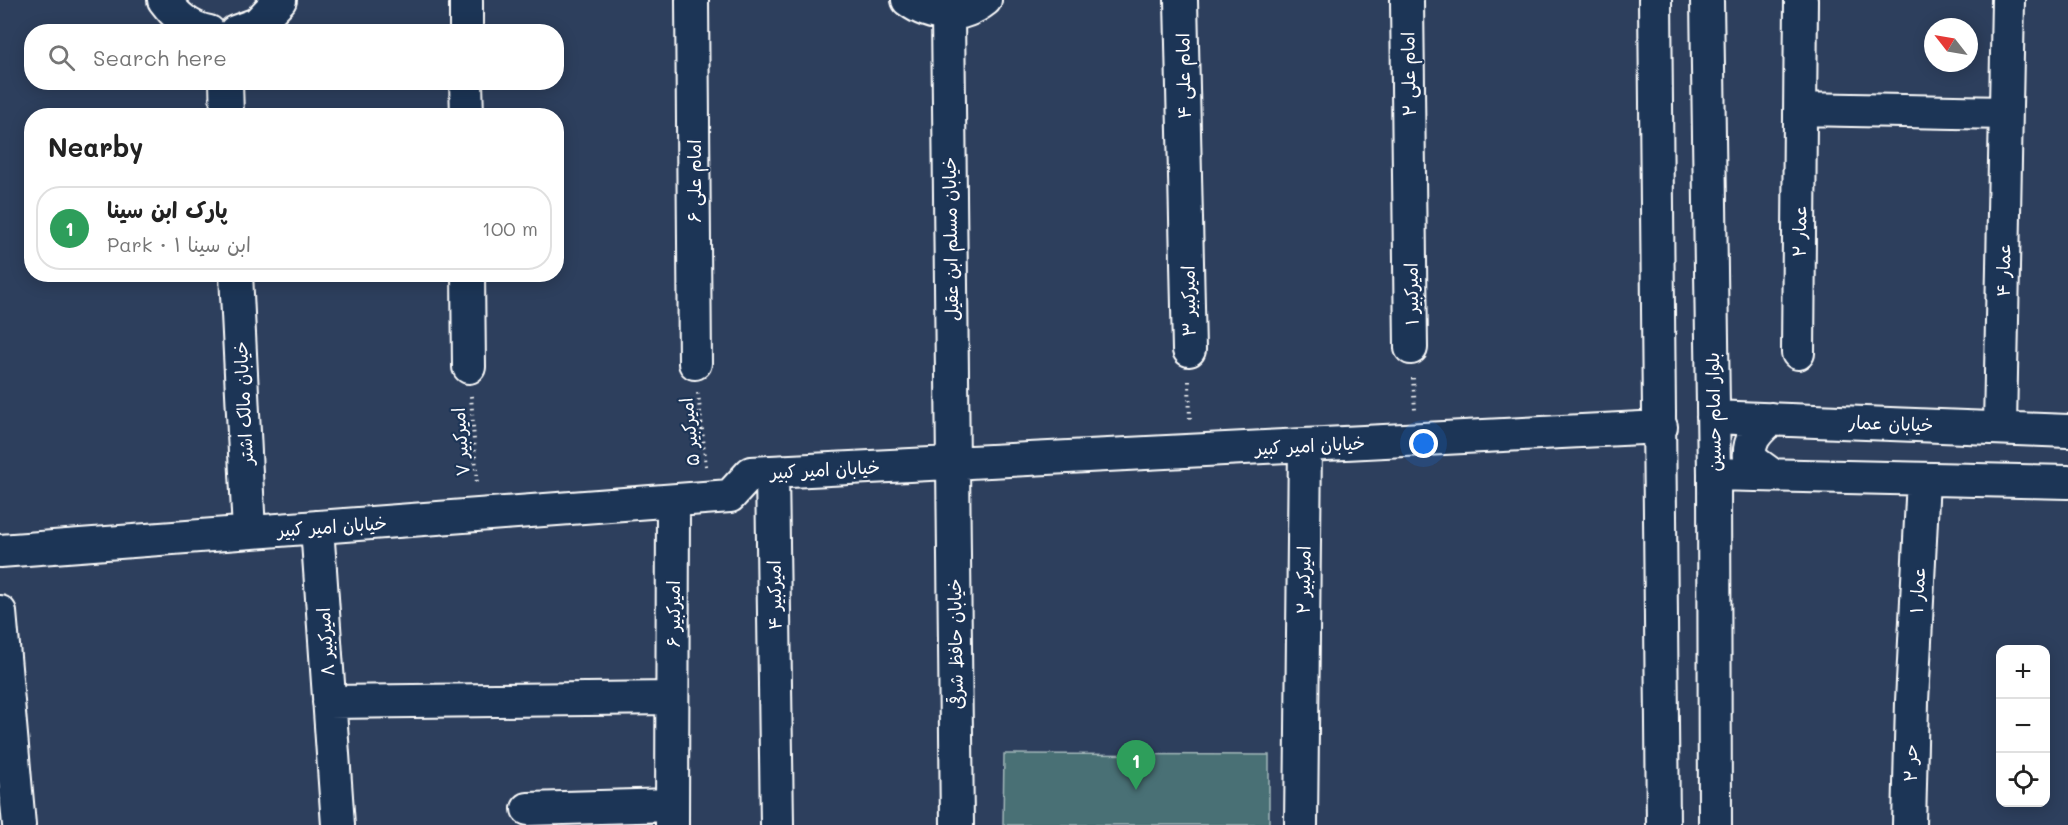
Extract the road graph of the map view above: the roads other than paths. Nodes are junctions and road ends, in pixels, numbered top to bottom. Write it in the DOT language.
graph roads {
  1 [pos="164,0"];
  2 [pos="280,0"];
  3 [pos="466,0"];
  4 [pos="692,0"];
  5 [pos="908,0"];
  6 [pos="985,0"];
  7 [pos="1181,0"];
  8 [pos="1407,0"];
  9 [pos="1655,0"];
  10 [pos="1707,0"];
  11 [pos="1801,0"];
  12 [pos="2008,0"];
  13 [pos="948,15"];
  14 [pos="188,24"];
  15 [pos="257,24"];
  16 [pos="466,24"];
  17 [pos="226,90"];
  18 [pos="466,90"];
  19 [pos="227,108"];
  20 [pos="466,108"];
  21 [pos="1801,109"];
  22 [pos="2005,113"];
  23 [pos="1409,149"];
  24 [pos="1185,152"];
  25 [pos="236,282"];
  26 [pos="468,282"];
  27 [pos="1412,348"];
  28 [pos="1190,350"];
  29 [pos="1798,353"];
  30 [pos="695,363"];
  31 [pos="469,367"];
  32 [pos="1713,417"];
  33 [pos="1771,419"];
  34 [pos="1661,427"];
  35 [pos="2000,427"];
  36 [pos="2068,431"];
  37 [pos="1305,445"];
  38 [pos="953,463"];
  39 [pos="772,472"];
  40 [pos="1714,474"];
  41 [pos="1772,475"];
  42 [pos="1923,479"];
  43 [pos="2068,482"];
  44 [pos="673,501"];
  45 [pos="317,527"];
  46 [pos="249,532"];
  47 [pos="0,551"];
  48 [pos="0,612"];
  49 [pos="329,702"];
  50 [pos="1912,702"];
  51 [pos="672,713"];
  52 [pos="528,809"];
  53 [pos="672,815"];
  54 [pos="19,825"];
  55 [pos="338,825"];
  56 [pos="777,825"];
  57 [pos="957,825"];
  58 [pos="1301,825"];
  59 [pos="1663,825"];
  60 [pos="1715,825"];
  61 [pos="1909,825"];
  1 -- 14 [label="street"];
  2 -- 15 [label="street"];
  3 -- 16 [label="street"];
  4 -- 30 [label="street, امام علی ۶"];
  5 -- 13 [label="street"];
  6 -- 13 [label="street"];
  7 -- 24 [label="street, امام علی ۴"];
  8 -- 23 [label="street, امام علی ۲"];
  9 -- 34 [label="street"];
  10 -- 32 [label="street, بلوار امام حسین"];
  11 -- 21 [label="street, عمار ۲"];
  12 -- 22 [label="street, عمار ۴"];
  13 -- 38 [label="street, خیابان مسلم ابن عقیل"];
  17 -- 19 [label="street"];
  18 -- 20 [label="street"];
  21 -- 22 [label="street"];
  21 -- 29 [label="street, عمار ۲"];
  22 -- 35 [label="street, عمار ۴"];
  23 -- 27 [label="street, امیرکبیر ۱"];
  24 -- 28 [label="street, امیرکبیر ۳"];
  25 -- 46 [label="street, خیابان مالک اشتر"];
  26 -- 31 [label="street"];
  32 -- 33 [label="street, خیابان عمار"];
  32 -- 40 [label="street, بلوار امام حسین"];
  33 -- 35 [label="street, خیابان عمار"];
  33 -- 41 [label="street"];
  34 -- 37 [label="street, خیابان امیر کبیر"];
  34 -- 59 [label="street"];
  35 -- 36 [label="street, خیابان عمار"];
  37 -- 38 [label="street, خیابان امیر کبیر"];
  37 -- 58 [label="street, امیرکبیر ۲"];
  38 -- 39 [label="street, خیابان امیر کبیر"];
  38 -- 57 [label="street, خیابان حافظ شرقی"];
  39 -- 44 [label="street, خیابان امیر کبیر"];
  39 -- 56 [label="street, امیرکبیر ۴"];
  40 -- 41 [label="street"];
  40 -- 60 [label="street, بلوار امام حسین"];
  41 -- 42 [label="street"];
  42 -- 43 [label="street"];
  42 -- 50 [label="street, عمار ۱"];
  44 -- 45 [label="street, خیابان امیر کبیر"];
  44 -- 51 [label="street, امیرکبیر ۶"];
  45 -- 46 [label="street, خیابان امیر کبیر"];
  45 -- 49 [label="street, امیرکبیر ۸"];
  46 -- 47 [label="street, خیابان امیر کبیر"];
  48 -- 54 [label="street"];
  49 -- 51 [label="street"];
  49 -- 55 [label="street, امیرکبیر ۸"];
  50 -- 61 [label="street, حر ۲"];
  51 -- 53 [label="street, امیرکبیر ۶"];
  52 -- 53 [label="street"];
}
